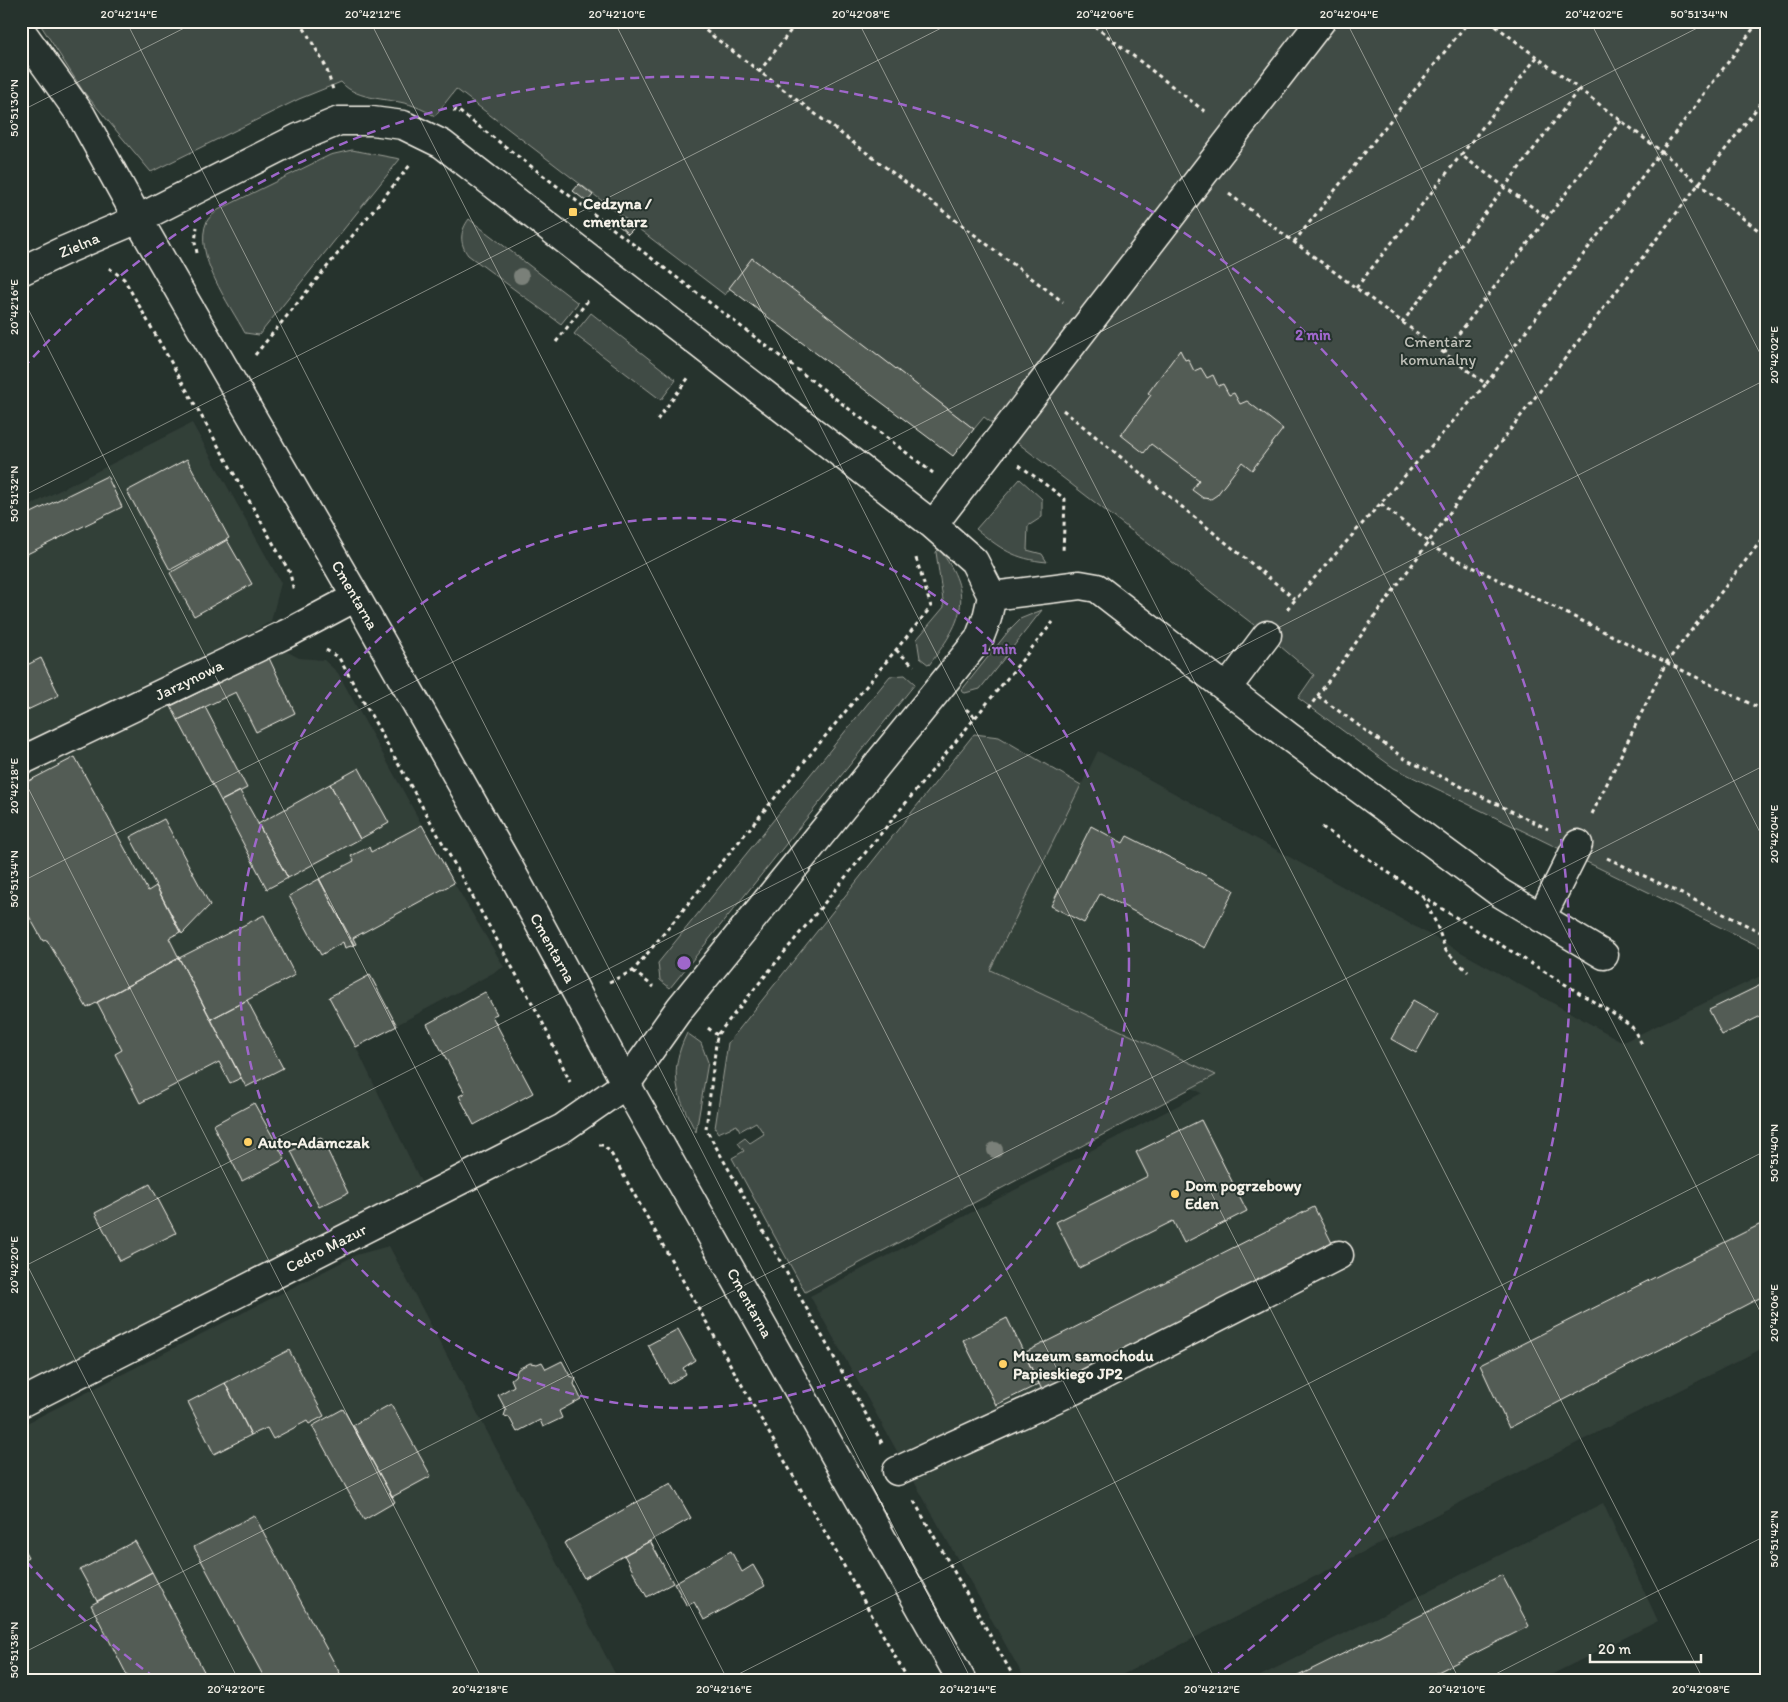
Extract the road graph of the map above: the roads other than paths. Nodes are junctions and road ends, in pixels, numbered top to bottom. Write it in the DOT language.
graph roads {
  1 [pos="1321,21"];
  2 [pos="21,31"];
  3 [pos="138,219"];
  4 [pos="21,271"];
  5 [pos="934,525"];
  6 [pos="992,596"];
  7 [pos="356,597"];
  8 [pos="1267,635"];
  9 [pos="1227,688"];
  10 [pos="21,761"];
  11 [pos="1578,844"];
  12 [pos="1541,918"];
  13 [pos="1604,955"];
  14 [pos="626,1084"];
  15 [pos="1339,1255"];
  16 [pos="21,1402"];
  17 [pos="897,1470"];
  18 [pos="962,1681"];
  1 -- 5 [label="street"];
  2 -- 3 [label="street, Cmentarna"];
  3 -- 4 [label="street, Zielna"];
  3 -- 5 [label="street, Zielna"];
  3 -- 7 [label="street, Cmentarna"];
  5 -- 6 [label="street"];
  6 -- 9 [label="street"];
  6 -- 14 [label="street, Cedro Mazur"];
  7 -- 10 [label="street, Jarzynowa"];
  7 -- 14 [label="street, Cmentarna"];
  8 -- 9 [label="street"];
  9 -- 12 [label="street"];
  11 -- 12 [label="street"];
  12 -- 13 [label="street"];
  14 -- 16 [label="street, Cedro Mazur"];
  14 -- 18 [label="street, Cmentarna"];
  15 -- 17 [label="street"];
}
